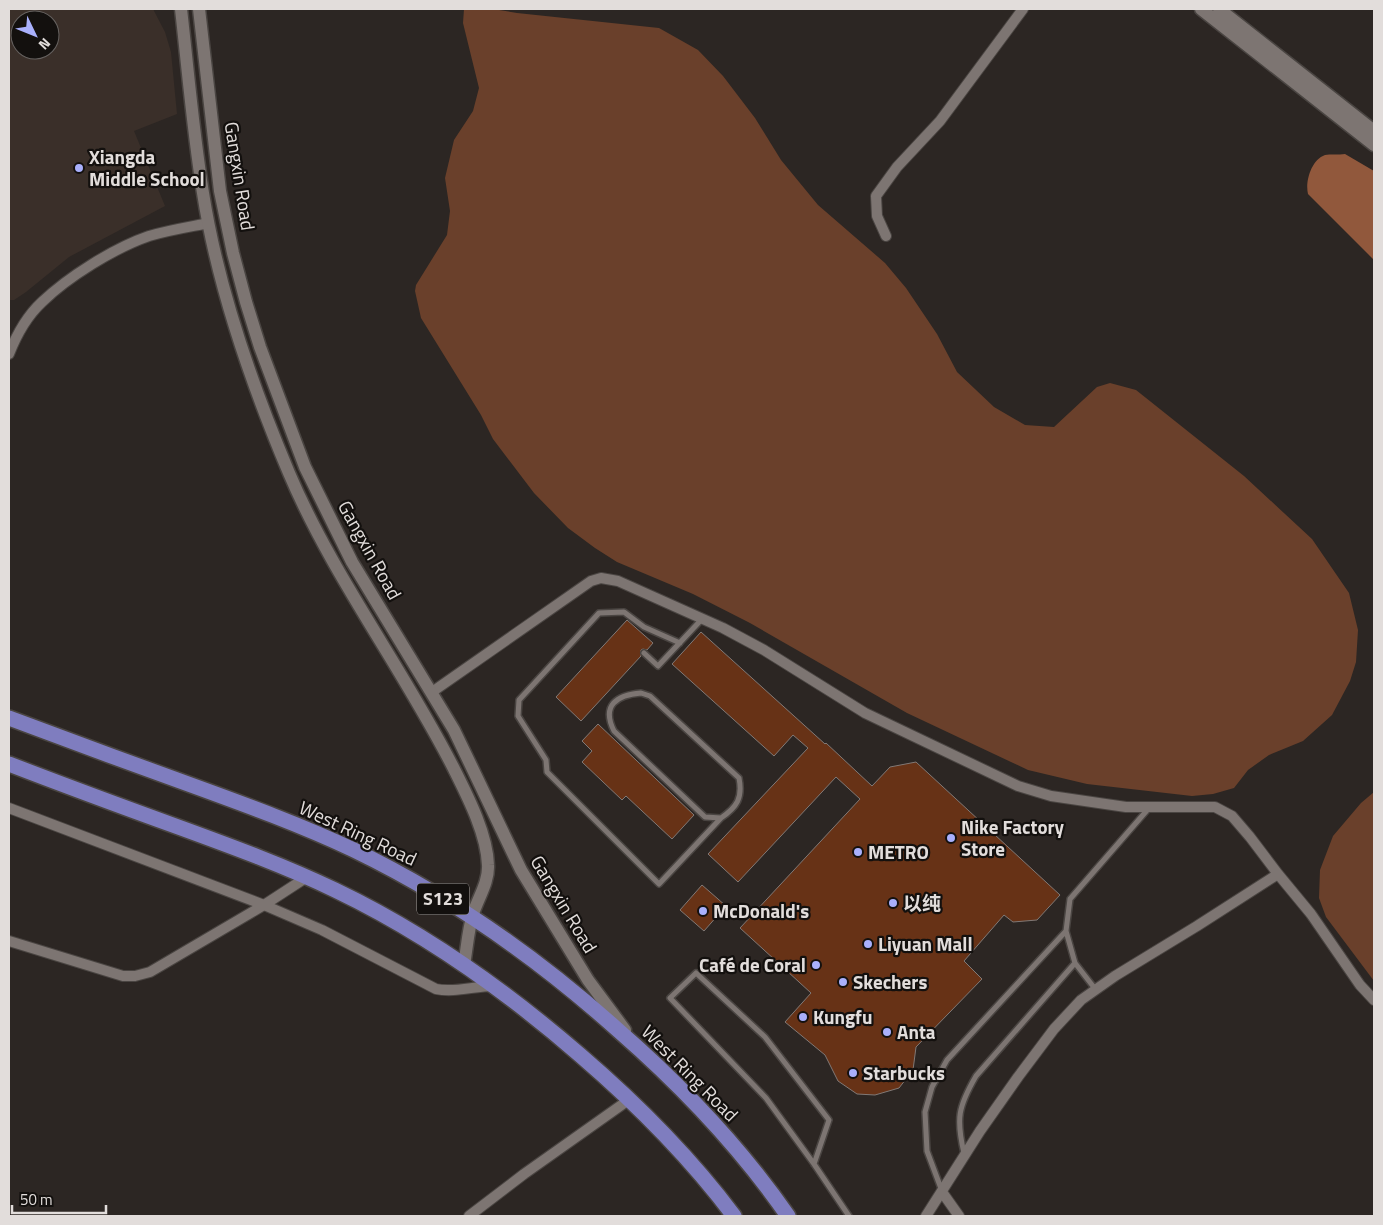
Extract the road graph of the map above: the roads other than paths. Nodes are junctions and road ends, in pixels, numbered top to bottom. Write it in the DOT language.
graph roads {
  1 [pos="181,9"];
  2 [pos="199,9"];
  3 [pos="1022,9"];
  4 [pos="1201,9"];
  5 [pos="1219,9"];
  6 [pos="1374,131"];
  7 [pos="1374,146"];
  8 [pos="209,223"];
  9 [pos="886,236"];
  10 [pos="9,354"];
  11 [pos="702,618"];
  12 [pos="680,643"];
  13 [pos="644,653"];
  14 [pos="432,692"];
  15 [pos="9,718"];
  16 [pos="9,764"];
  17 [pos="1150,807"];
  18 [pos="9,808"];
  19 [pos="721,818"];
  20 [pos="1278,874"];
  21 [pos="307,877"];
  22 [pos="264,905"];
  23 [pos="472,917"];
  24 [pos="1066,931"];
  25 [pos="9,941"];
  26 [pos="1076,963"];
  27 [pos="464,965"];
  28 [pos="495,986"];
  29 [pos="1096,990"];
  30 [pos="1374,1000"];
  31 [pos="646,1054"];
  32 [pos="630,1099"];
  33 [pos="965,1156"];
  34 [pos="814,1164"];
  35 [pos="942,1192"];
  36 [pos="469,1216"];
  37 [pos="734,1216"];
  38 [pos="788,1216"];
  39 [pos="848,1216"];
  40 [pos="926,1216"];
  41 [pos="959,1216"];
  1 -- 8 [label="street, Gangxin Road"];
  2 -- 14 [label="street, Gangxin Road"];
  3 -- 9 [label="street"];
  4 -- 7 [label="street"];
  5 -- 6 [label="street"];
  8 -- 10 [label="street"];
  8 -- 23 [label="street, Gangxin Road"];
  11 -- 12 [label="lane"];
  11 -- 14 [label="street"];
  11 -- 17 [label="street"];
  12 -- 13 [label="lane"];
  12 -- 19 [label="lane"];
  14 -- 31 [label="street, Gangxin Road"];
  15 -- 23 [label="main road, West Ring Road / S123"];
  16 -- 21 [label="main road, S123"];
  17 -- 20 [label="street"];
  17 -- 24 [label="lane"];
  18 -- 22 [label="street"];
  19 -- 19 [label="lane"];
  20 -- 29 [label="street"];
  20 -- 30 [label="street"];
  21 -- 22 [label="street"];
  21 -- 27 [label="main road, S123"];
  22 -- 25 [label="street"];
  22 -- 28 [label="street"];
  23 -- 27 [label="street, Gangxin Road"];
  23 -- 31 [label="main road, West Ring Road / S123"];
  24 -- 26 [label="lane"];
  24 -- 35 [label="lane"];
  26 -- 29 [label="lane"];
  26 -- 33 [label="lane"];
  27 -- 28 [label="main road, S123"];
  28 -- 32 [label="main road, S123"];
  29 -- 33 [label="street"];
  31 -- 38 [label="main road, West Ring Road / S123"];
  32 -- 36 [label="street"];
  32 -- 37 [label="main road, S123"];
  33 -- 35 [label="street"];
  34 -- 34 [label="lane"];
  34 -- 39 [label="lane"];
  35 -- 40 [label="street"];
  35 -- 41 [label="street"];
}
